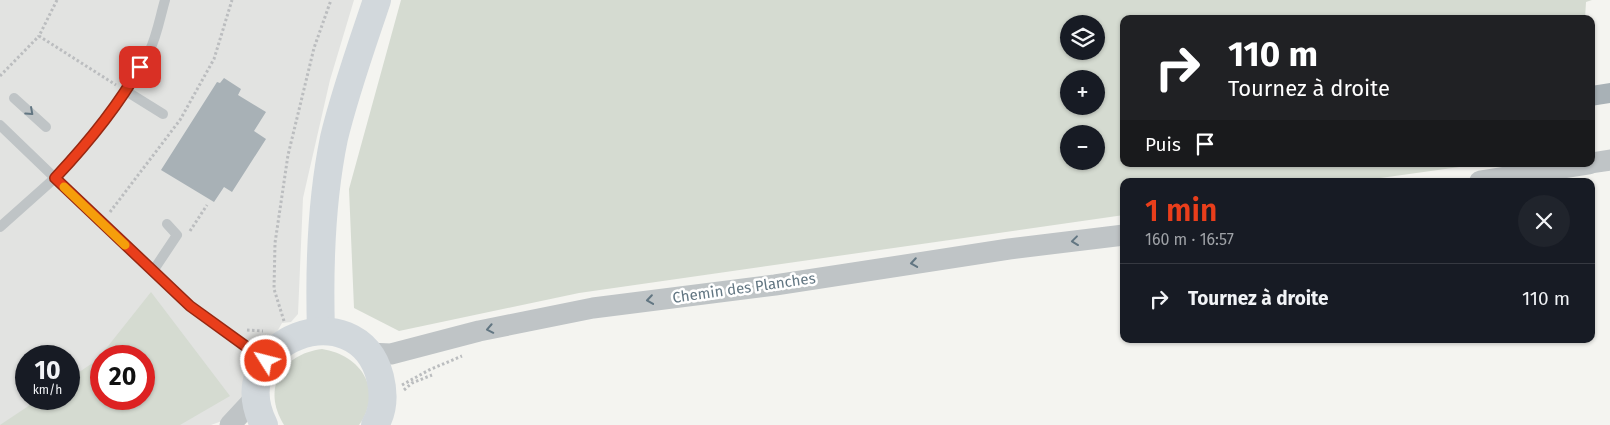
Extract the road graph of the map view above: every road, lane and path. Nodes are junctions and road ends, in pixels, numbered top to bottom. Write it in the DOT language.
graph roads {
  1 [pos="57,0"];
  2 [pos="165,0"];
  3 [pos="331,0"];
  4 [pos="377,0"];
  5 [pos="39,36"];
  6 [pos="0,76"];
  7 [pos="126,91"];
  8 [pos="14,98"];
  9 [pos="163,114"];
  10 [pos="0,125"];
  11 [pos="46,126"];
  12 [pos="1610,160"];
  13 [pos="1595,163"];
  14 [pos="1571,167"];
  15 [pos="55,178"];
  16 [pos="1499,178"];
  17 [pos="167,224"];
  18 [pos="0,227"];
  19 [pos="1120,235"];
  20 [pos="153,271"];
  21 [pos="321,331"];
  22 [pos="290,338"];
  23 [pos="368,353"];
  24 [pos="467,355"];
  25 [pos="266,361"];
  26 [pos="256,397"];
  27 [pos="381,420"];
  28 [pos="230,425"];
  29 [pos="264,425"];
  1 -- 5 [label="path"];
  2 -- 7 [label="lane"];
  3 -- 22 [label="path"];
  4 -- 21 [label="main road"];
  5 -- 6 [label="path"];
  5 -- 7 [label="path"];
  7 -- 9 [label="lane"];
  7 -- 15 [label="lane"];
  8 -- 11 [label="lane, one-way"];
  10 -- 15 [label="lane"];
  12 -- 13 [label="street"];
  14 -- 16 [label="street"];
  15 -- 18 [label="lane"];
  15 -- 20 [label="lane"];
  17 -- 20 [label="lane"];
  19 -- 23 [label="street, Chemin des Planches, one-way"];
  20 -- 25 [label="lane"];
  21 -- 22 [label="main road"];
  21 -- 23 [label="main road"];
  22 -- 25 [label="main road"];
  23 -- 27 [label="main road"];
  24 -- 27 [label="path"];
  25 -- 26 [label="main road"];
  26 -- 28 [label="street"];
  26 -- 29 [label="main road"];
}
